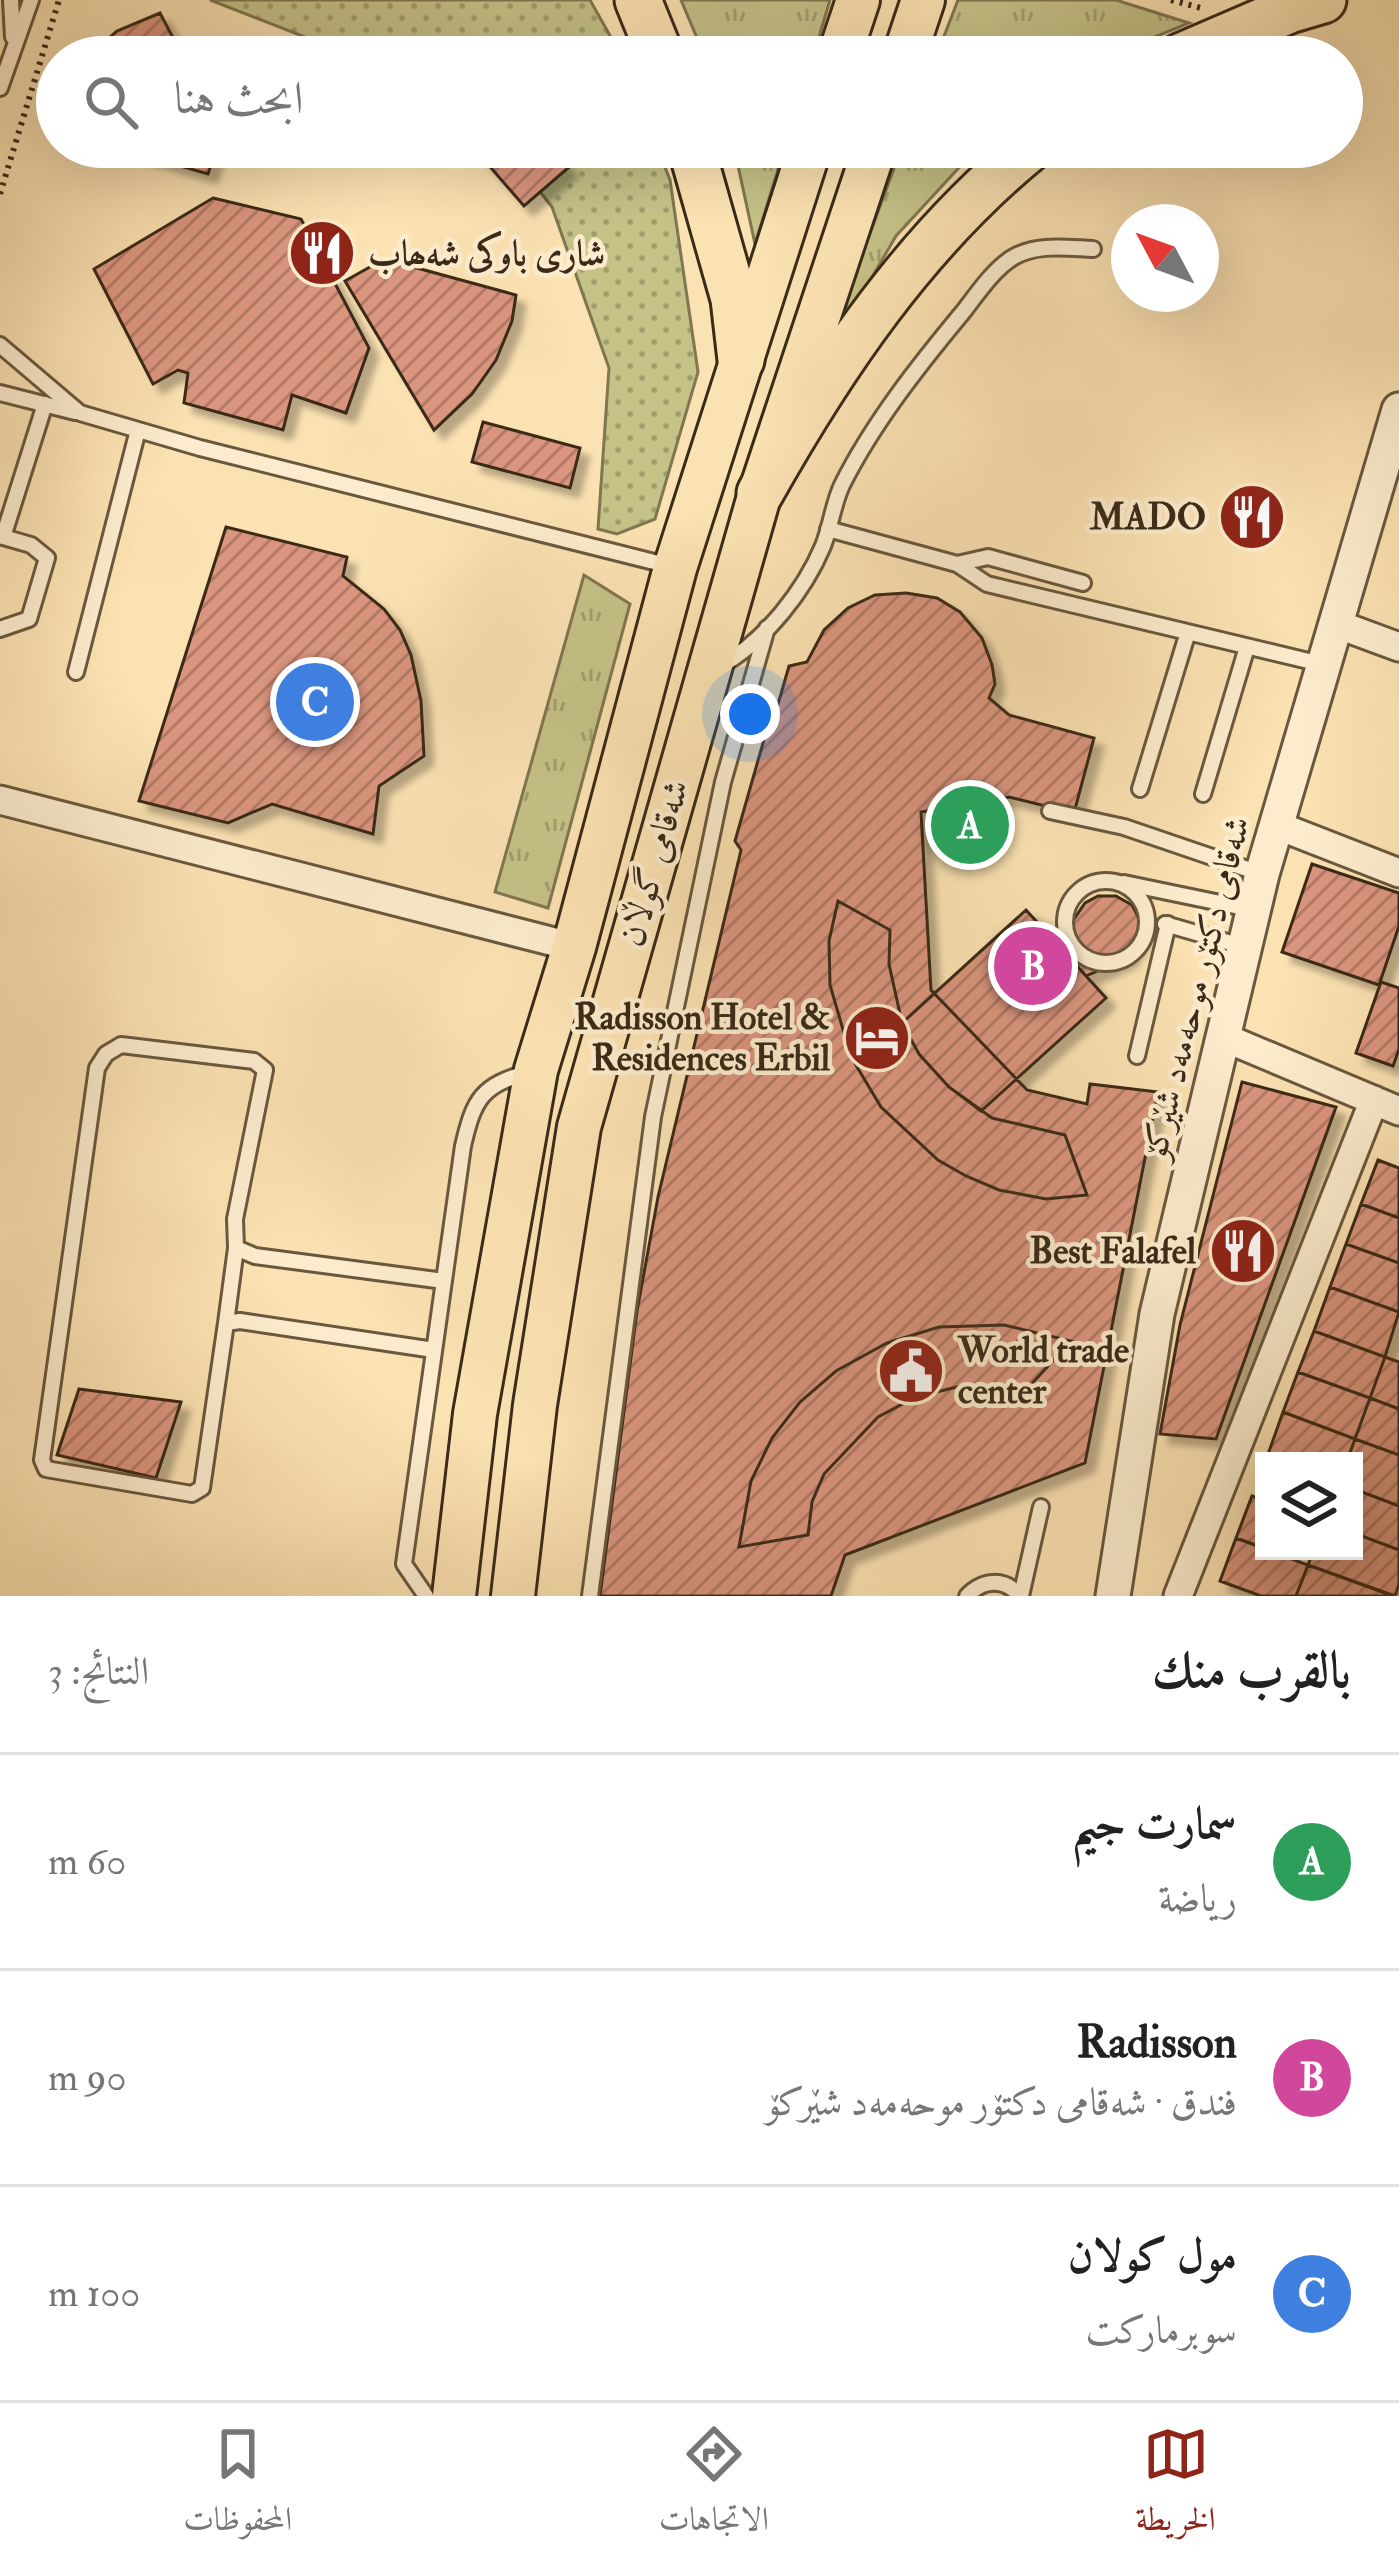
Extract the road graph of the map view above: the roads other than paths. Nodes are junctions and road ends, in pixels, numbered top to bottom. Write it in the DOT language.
graph roads {
  1 [pos="11,0"];
  2 [pos="31,0"];
  3 [pos="638,0"];
  4 [pos="858,0"];
  5 [pos="923,0"];
  6 [pos="1323,0"];
  7 [pos="653,36"];
  8 [pos="846,36"];
  9 [pos="911,36"];
  10 [pos="1229,36"];
  11 [pos="13,46"];
  12 [pos="0,88"];
  13 [pos="698,168"];
  14 [pos="803,168"];
  15 [pos="867,168"];
  16 [pos="1007,168"];
  17 [pos="1093,249"];
  18 [pos="0,345"];
  19 [pos="741,360"];
  20 [pos="0,393"];
  21 [pos="45,404"];
  22 [pos="1399,410"];
  23 [pos="80,413"];
  24 [pos="138,430"];
  25 [pos="760,493"];
  26 [pos="828,530"];
  27 [pos="1,536"];
  28 [pos="957,564"];
  29 [pos="675,568"];
  30 [pos="1083,583"];
  31 [pos="1334,623"];
  32 [pos="0,628"];
  33 [pos="767,628"];
  34 [pos="1188,632"];
  35 [pos="1247,647"];
  36 [pos="1399,647"];
  37 [pos="1321,664"];
  38 [pos="709,671"];
  39 [pos="76,672"];
  40 [pos="1140,789"];
  41 [pos="1203,794"];
  42 [pos="0,800"];
  43 [pos="1050,811"];
  44 [pos="1276,825"];
  45 [pos="1399,873"];
  46 [pos="1262,874"];
  47 [pos="1108,880"];
  48 [pos="1254,910"];
  49 [pos="1168,924"];
  50 [pos="1148,927"];
  51 [pos="574,946"];
  52 [pos="1245,947"];
  53 [pos="1223,1037"];
  54 [pos="1137,1056"];
  55 [pos="536,1070"];
  56 [pos="1387,1106"];
  57 [pos="236,1248"];
  58 [pos="444,1281"];
  59 [pos="226,1323"];
  60 [pos="434,1350"];
  61 [pos="1041,1507"];
  62 [pos="521,1583"];
  63 [pos="426,1596"];
  64 [pos="454,1596"];
  65 [pos="590,1596"];
  66 [pos="967,1596"];
  67 [pos="1021,1596"];
  68 [pos="1113,1596"];
  69 [pos="1178,1596"];
  1 -- 11 [label="lane"];
  2 -- 11 [label="lane"];
  3 -- 7 [label="highway"];
  4 -- 8 [label="main road"];
  5 -- 9 [label="main road"];
  6 -- 10 [label="highway"];
  11 -- 12 [label="lane"];
  13 -- 19 [label="highway"];
  14 -- 19 [label="main road, شەقامی گوڵان"];
  15 -- 25 [label="main road, شەقامی گوڵان"];
  16 -- 25 [label="highway"];
  17 -- 26 [label="lane"];
  18 -- 23 [label="lane"];
  19 -- 29 [label="main road, شەقامی گوڵان"];
  20 -- 21 [label="lane"];
  21 -- 23 [label="lane"];
  21 -- 27 [label="lane"];
  22 -- 31 [label="street, شەقامی دکتۆر موحەمەد شێرکۆ"];
  23 -- 24 [label="lane"];
  24 -- 29 [label="lane"];
  24 -- 39 [label="lane"];
  25 -- 38 [label="main road, شەقامی گوڵان"];
  26 -- 28 [label="lane"];
  26 -- 33 [label="lane"];
  27 -- 32 [label="lane"];
  28 -- 30 [label="lane"];
  28 -- 34 [label="lane"];
  29 -- 51 [label="main road, شەقامی گوڵان"];
  31 -- 36 [label="street"];
  31 -- 37 [label="street, شەقامی دکتۆر موحەمەد شێرکۆ"];
  33 -- 38 [label="lane"];
  33 -- 65 [label="lane"];
  34 -- 35 [label="lane"];
  34 -- 40 [label="lane"];
  35 -- 37 [label="lane"];
  35 -- 41 [label="lane"];
  37 -- 44 [label="street, شەقامی دکتۆر موحەمەد شێرکۆ"];
  38 -- 62 [label="main road, شەقامی گوڵان"];
  42 -- 51 [label="street"];
  43 -- 46 [label="lane"];
  44 -- 45 [label="street"];
  44 -- 46 [label="street, شەقامی دکتۆر موحەمەد شێرکۆ"];
  46 -- 48 [label="street, شەقامی دکتۆر موحەمەد شێرکۆ"];
  47 -- 48 [label="lane"];
  47 -- 50 [label="lane"];
  47 -- 50 [label="lane"];
  48 -- 52 [label="street, شەقامی دکتۆر موحەمەد شێرکۆ"];
  49 -- 50 [label="lane"];
  49 -- 52 [label="lane"];
  49 -- 54 [label="lane"];
  51 -- 55 [label="main road, شەقامی گوڵان"];
  52 -- 53 [label="street, شەقامی دکتۆر موحەمەد شێرکۆ"];
  53 -- 56 [label="street"];
  53 -- 68 [label="street, شەقامی دکتۆر موحەمەد شێرکۆ"];
  55 -- 58 [label="lane"];
  55 -- 64 [label="main road, شەقامی گوڵان"];
  56 -- 69 [label="street"];
  57 -- 58 [label="lane"];
  57 -- 59 [label="lane"];
  57 -- 59 [label="lane"];
  58 -- 60 [label="lane"];
  59 -- 60 [label="lane"];
  60 -- 63 [label="lane"];
  61 -- 67 [label="lane"];
  66 -- 67 [label="lane"];
}
